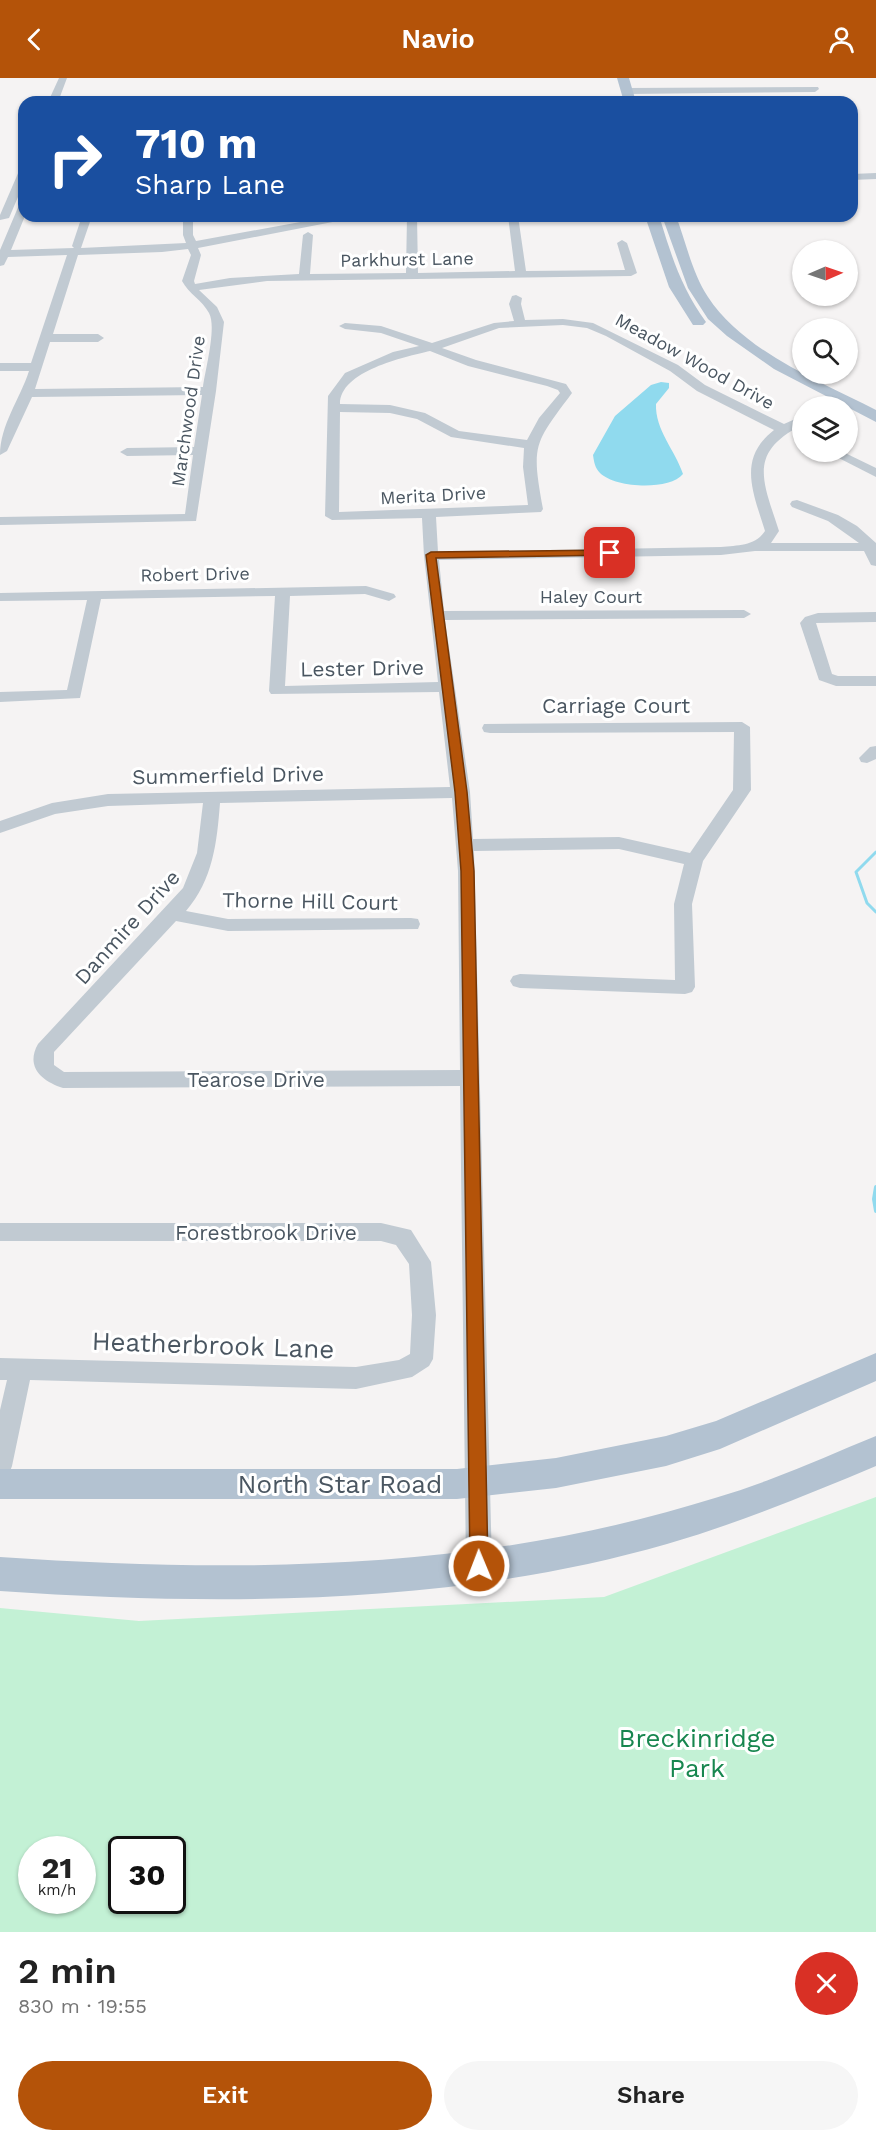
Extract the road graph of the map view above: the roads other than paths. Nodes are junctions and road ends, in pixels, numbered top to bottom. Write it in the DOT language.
graph roads {
  1 [pos="63,78"];
  2 [pos="73,78"];
  3 [pos="610,78"];
  4 [pos="623,78"];
  5 [pos="812,78"];
  6 [pos="815,89"];
  7 [pos="684,91"];
  8 [pos="55,96"];
  9 [pos="66,96"];
  10 [pos="621,96"];
  11 [pos="622,96"];
  12 [pos="632,96"];
  13 [pos="685,96"];
  14 [pos="814,96"];
  15 [pos="858,177"];
  16 [pos="876,177"];
  17 [pos="876,183"];
  18 [pos="858,184"];
  19 [pos="18,188"];
  20 [pos="18,218"];
  21 [pos="85,222"];
  22 [pos="188,222"];
  23 [pos="412,222"];
  24 [pos="514,222"];
  25 [pos="654,222"];
  26 [pos="671,222"];
  27 [pos="302,224"];
  28 [pos="0,229"];
  29 [pos="192,243"];
  30 [pos="622,243"];
  31 [pos="75,249"];
  32 [pos="2,253"];
  33 [pos="521,274"];
  34 [pos="412,276"];
  35 [pos="304,277"];
  36 [pos="191,288"];
  37 [pos="516,298"];
  38 [pos="520,322"];
  39 [pos="345,326"];
  40 [pos="46,338"];
  41 [pos="98,338"];
  42 [pos="433,347"];
  43 [pos="37,367"];
  44 [pos="0,368"];
  45 [pos="210,391"];
  46 [pos="28,393"];
  47 [pos="808,396"];
  48 [pos="824,396"];
  49 [pos="334,408"];
  50 [pos="858,412"];
  51 [pos="876,417"];
  52 [pos="858,419"];
  53 [pos="792,425"];
  54 [pos="783,429"];
  55 [pos="876,432"];
  56 [pos="532,445"];
  57 [pos="0,451"];
  58 [pos="127,452"];
  59 [pos="201,452"];
  60 [pos="854,462"];
  61 [pos="876,473"];
  62 [pos="797,504"];
  63 [pos="429,514"];
  64 [pos="332,516"];
  65 [pos="0,521"];
  66 [pos="763,543"];
  67 [pos="872,547"];
  68 [pos="431,555"];
  69 [pos="876,562"];
  70 [pos="283,592"];
  71 [pos="95,595"];
  72 [pos="0,597"];
  73 [pos="389,597"];
  74 [pos="744,614"];
  75 [pos="437,616"];
  76 [pos="876,617"];
  77 [pos="876,681"];
  78 [pos="447,687"];
  79 [pos="0,697"];
  80 [pos="490,728"];
  81 [pos="461,792"];
  82 [pos="212,798"];
  83 [pos="0,827"];
  84 [pos="465,845"];
  85 [pos="694,860"];
  86 [pos="173,913"];
  87 [pos="411,924"];
  88 [pos="520,981"];
  89 [pos="45,1070"];
  90 [pos="471,1078"];
  91 [pos="0,1232"];
  92 [pos="421,1359"];
  93 [pos="876,1367"];
  94 [pos="11,1369"];
  95 [pos="5,1419"];
  96 [pos="876,1451"];
  97 [pos="0,1466"];
  98 [pos="478,1482"];
  99 [pos="0,1484"];
  100 [pos="479,1566"];
  101 [pos="0,1574"];
  1 -- 8 [label="street"];
  2 -- 9 [label="street"];
  3 -- 10 [label="main road"];
  4 -- 11 [label="main road"];
  5 -- 6 [label="street"];
  6 -- 7 [label="street"];
  6 -- 14 [label="street"];
  7 -- 12 [label="street"];
  7 -- 13 [label="street"];
  15 -- 16 [label="street"];
  17 -- 18 [label="street"];
  19 -- 28 [label="street"];
  20 -- 32 [label="street"];
  21 -- 31 [label="street"];
  22 -- 29 [label="street"];
  23 -- 34 [label="street"];
  24 -- 33 [label="street"];
  25 -- 47 [label="main road"];
  26 -- 48 [label="main road"];
  27 -- 29 [label="street"];
  27 -- 35 [label="street"];
  29 -- 31 [label="street"];
  29 -- 36 [label="street"];
  30 -- 33 [label="street, Parkhurst Lane"];
  31 -- 32 [label="street"];
  31 -- 40 [label="street"];
  33 -- 34 [label="street, Parkhurst Lane"];
  34 -- 35 [label="street, Parkhurst Lane"];
  35 -- 36 [label="street, Parkhurst Lane"];
  36 -- 45 [label="street, Marchwood Drive"];
  37 -- 38 [label="street"];
  38 -- 42 [label="street, Meadow Wood Drive"];
  38 -- 54 [label="street, Meadow Wood Drive"];
  39 -- 42 [label="street"];
  40 -- 41 [label="street"];
  40 -- 43 [label="street"];
  42 -- 49 [label="street, Meadow Wood Drive"];
  42 -- 56 [label="street"];
  43 -- 44 [label="street"];
  43 -- 46 [label="street"];
  45 -- 46 [label="street"];
  45 -- 59 [label="street, Marchwood Drive"];
  46 -- 57 [label="street"];
  49 -- 56 [label="street"];
  49 -- 64 [label="street, Meadow Wood Drive"];
  50 -- 51 [label="main road"];
  52 -- 55 [label="main road"];
  53 -- 54 [label="street"];
  54 -- 66 [label="street"];
  56 -- 63 [label="street, Merita Drive"];
  58 -- 59 [label="street"];
  59 -- 65 [label="street, Marchwood Drive"];
  60 -- 61 [label="street"];
  62 -- 67 [label="street"];
  63 -- 64 [label="street, Merita Drive"];
  63 -- 68 [label="street"];
  66 -- 67 [label="street"];
  66 -- 68 [label="street"];
  67 -- 69 [label="street"];
  68 -- 75 [label="street"];
  70 -- 71 [label="street, Robert Drive"];
  70 -- 73 [label="street, Robert Drive"];
  70 -- 78 [label="street, Lester Drive"];
  71 -- 72 [label="street, Robert Drive"];
  71 -- 79 [label="street"];
  74 -- 75 [label="street, Haley Court"];
  75 -- 78 [label="street"];
  76 -- 77 [label="street"];
  78 -- 81 [label="street"];
  80 -- 85 [label="street, Carriage Court"];
  81 -- 82 [label="street, Summerfield Drive"];
  81 -- 84 [label="street"];
  82 -- 83 [label="street, Summerfield Drive"];
  82 -- 86 [label="street, Danmire Drive"];
  84 -- 85 [label="street"];
  84 -- 90 [label="street"];
  85 -- 88 [label="street"];
  86 -- 87 [label="street, Thorne Hill Court"];
  86 -- 89 [label="street, Danmire Drive"];
  89 -- 90 [label="street, Tearose Drive"];
  90 -- 98 [label="street"];
  91 -- 92 [label="street, Forestbrook Drive"];
  92 -- 94 [label="street, Heatherbrook Lane"];
  93 -- 98 [label="main road, North Star Road"];
  94 -- 95 [label="street"];
  95 -- 97 [label="street"];
  96 -- 100 [label="main road"];
  98 -- 99 [label="main road, North Star Road"];
  98 -- 100 [label="street"];
  100 -- 101 [label="main road"];
}
